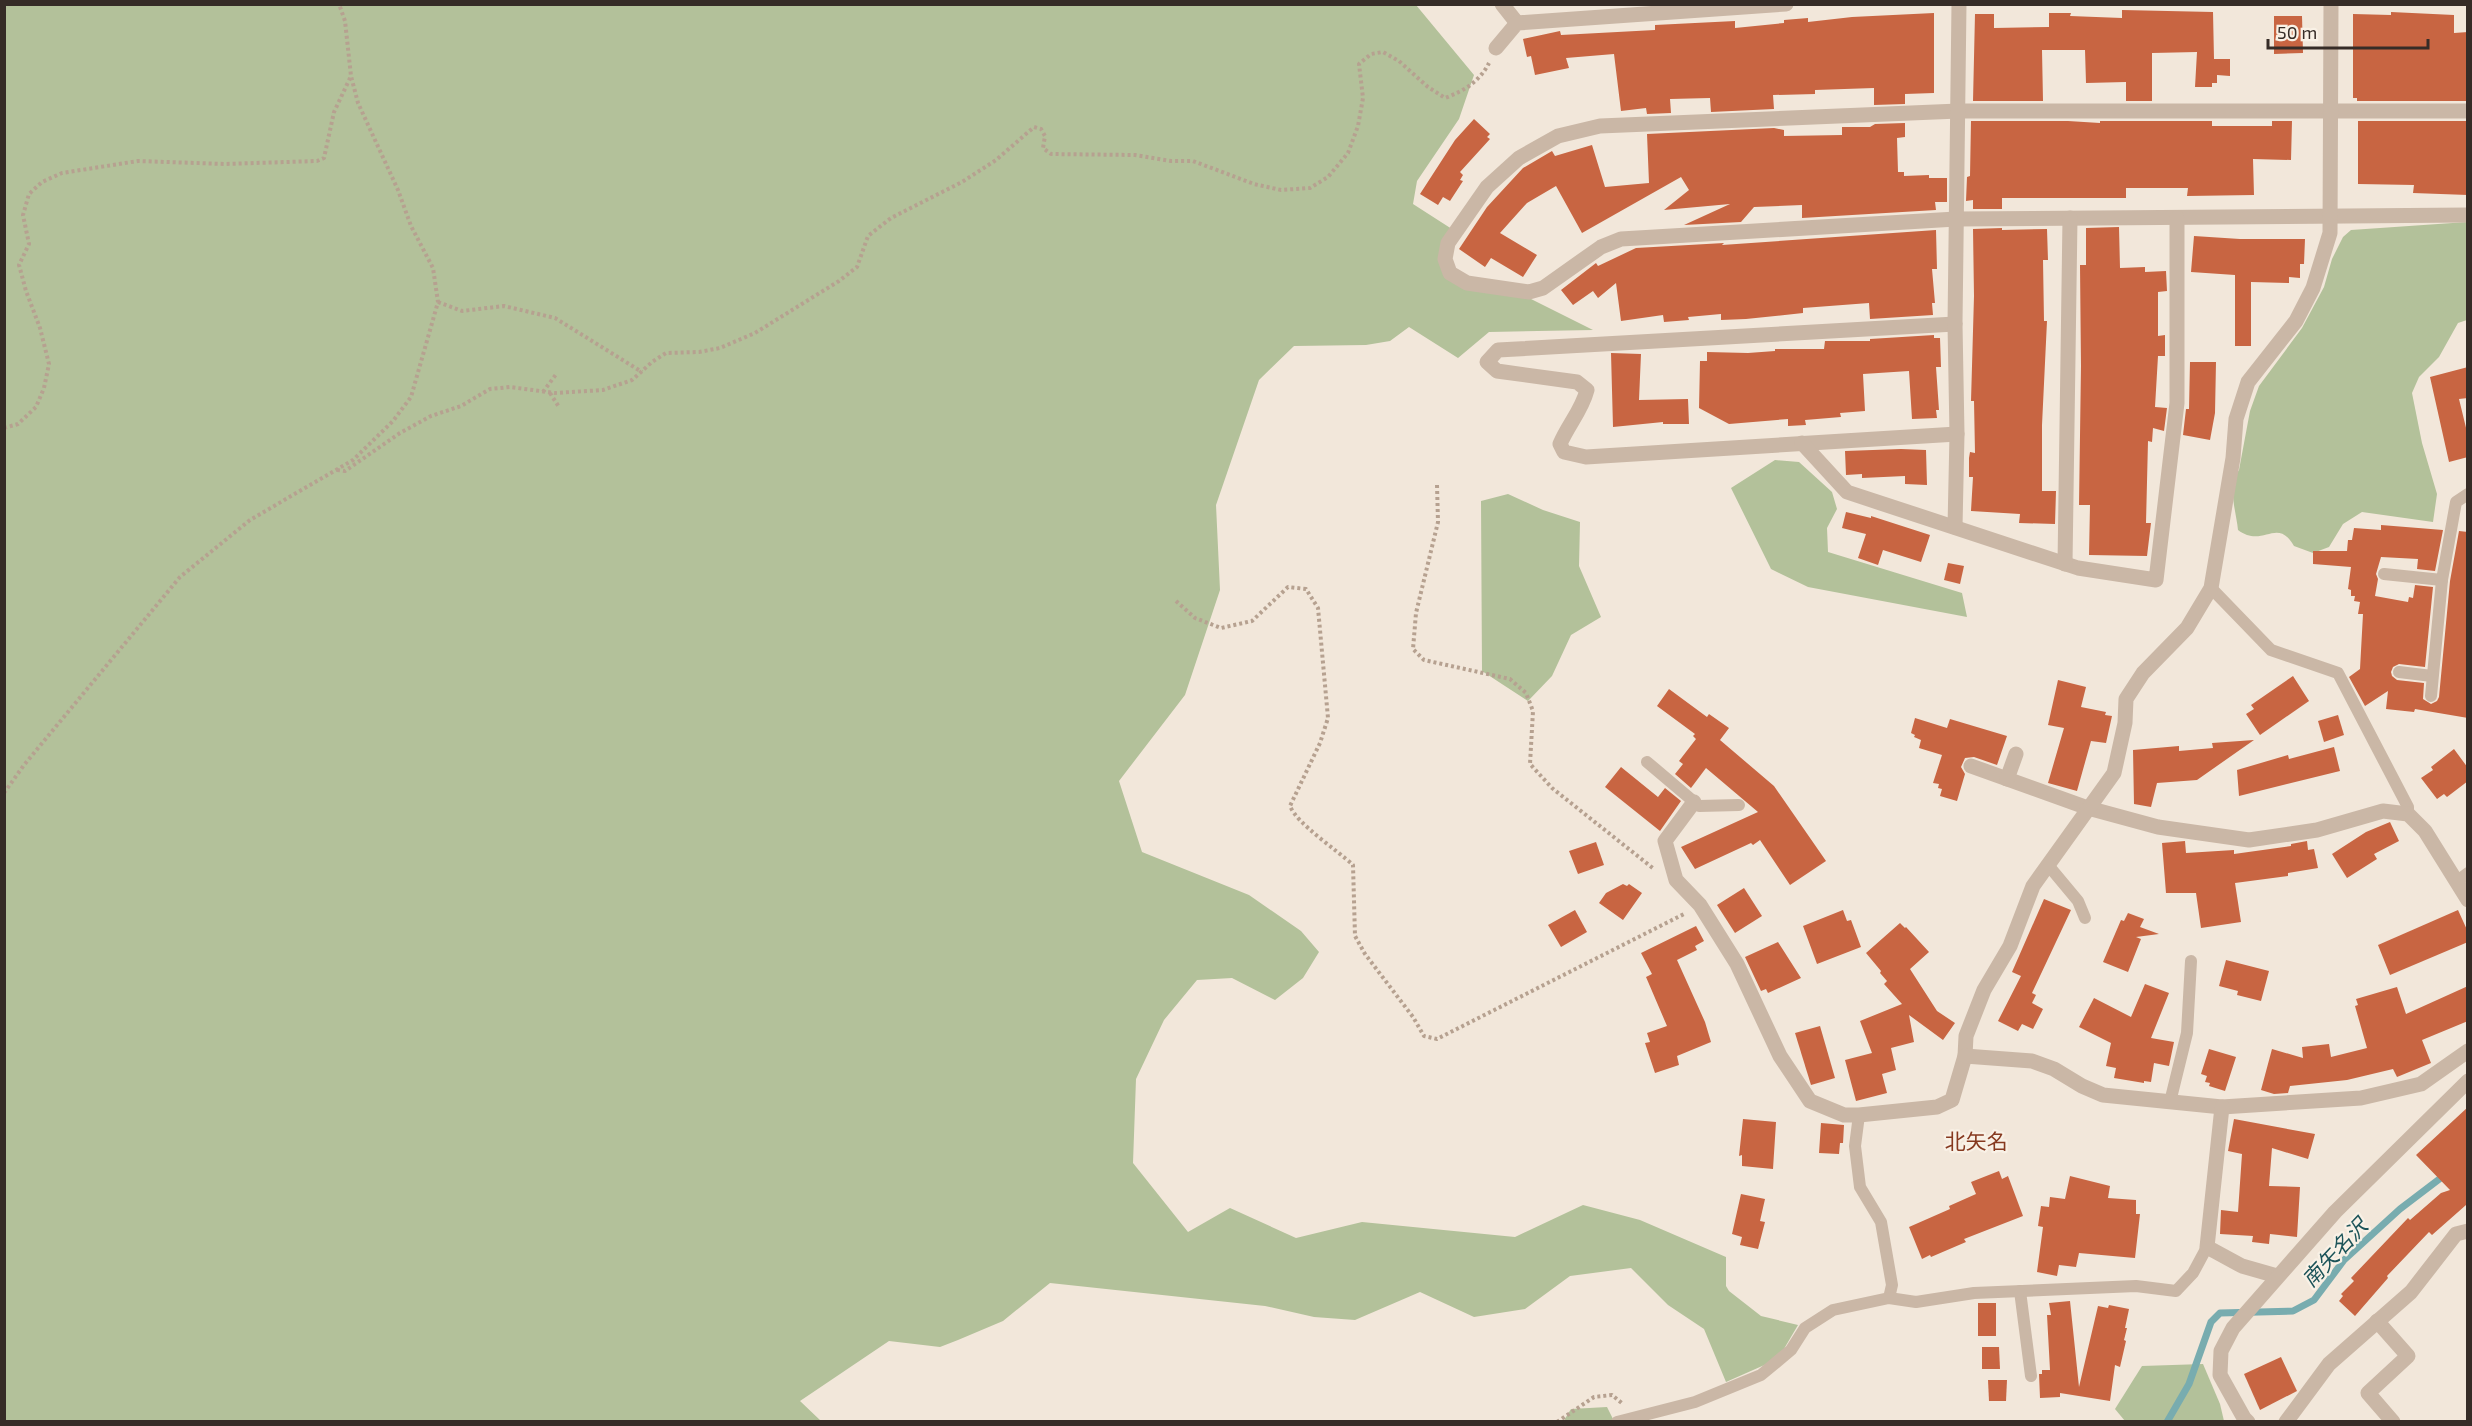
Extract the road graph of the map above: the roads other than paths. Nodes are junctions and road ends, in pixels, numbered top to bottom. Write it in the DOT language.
graph roads {
  1 [pos="1502,4"];
  2 [pos="1786,4"];
  3 [pos="1959,4"];
  4 [pos="2331,4"];
  5 [pos="1700,7"];
  6 [pos="1517,23"];
  7 [pos="1496,48"];
  8 [pos="1959,111"];
  9 [pos="2330,111"];
  10 [pos="2468,111"];
  11 [pos="2468,215"];
  12 [pos="2330,216"];
  13 [pos="2070,218"];
  14 [pos="2177,218"];
  15 [pos="1956,219"];
  16 [pos="1955,324"];
  17 [pos="1957,434"];
  18 [pos="1802,442"];
  19 [pos="2468,494"];
  20 [pos="1955,527"];
  21 [pos="2065,564"];
  22 [pos="2384,574"];
  23 [pos="2442,580"];
  24 [pos="2211,588"];
  25 [pos="2399,672"];
  26 [pos="2432,675"];
  27 [pos="2431,696"];
  28 [pos="2016,754"];
  29 [pos="1647,762"];
  30 [pos="1971,766"];
  31 [pos="2007,779"];
  32 [pos="1694,802"];
  33 [pos="1739,805"];
  34 [pos="2088,808"];
  35 [pos="2408,814"];
  36 [pos="2048,865"];
  37 [pos="2462,877"];
  38 [pos="2468,900"];
  39 [pos="2085,918"];
  40 [pos="2191,961"];
  41 [pos="2468,1051"];
  42 [pos="1965,1056"];
  43 [pos="2468,1081"];
  44 [pos="2170,1102"];
  45 [pos="2222,1107"];
  46 [pos="1859,1115"];
  47 [pos="2468,1231"];
  48 [pos="2207,1247"];
  49 [pos="2277,1276"];
  50 [pos="2020,1292"];
  51 [pos="1889,1298"];
  52 [pos="2377,1322"];
  53 [pos="2031,1376"];
  54 [pos="1617,1422"];
  55 [pos="2248,1422"];
  56 [pos="2286,1422"];
  57 [pos="2393,1422"];
  1 -- 6 [label="street"];
  2 -- 5 [label="street"];
  3 -- 8 [label="street"];
  4 -- 9 [label="street"];
  5 -- 6 [label="street"];
  6 -- 7 [label="street"];
  8 -- 9 [label="street"];
  8 -- 15 [label="street"];
  8 -- 15 [label="street"];
  9 -- 10 [label="street"];
  9 -- 12 [label="street"];
  11 -- 12 [label="street"];
  12 -- 14 [label="street"];
  12 -- 24 [label="street"];
  13 -- 14 [label="street"];
  13 -- 15 [label="street"];
  13 -- 21 [label="street"];
  14 -- 21 [label="street"];
  15 -- 16 [label="street"];
  16 -- 17 [label="street"];
  16 -- 18 [label="street"];
  17 -- 18 [label="street"];
  17 -- 20 [label="street"];
  18 -- 20 [label="street"];
  19 -- 23 [label="lane"];
  20 -- 21 [label="street"];
  22 -- 23 [label="lane"];
  23 -- 26 [label="lane"];
  24 -- 34 [label="street"];
  24 -- 35 [label="lane"];
  25 -- 26 [label="lane"];
  26 -- 27 [label="lane"];
  28 -- 31 [label="street"];
  29 -- 32 [label="lane"];
  30 -- 31 [label="street"];
  31 -- 34 [label="street"];
  32 -- 33 [label="lane"];
  32 -- 46 [label="street"];
  34 -- 35 [label="street"];
  34 -- 36 [label="street"];
  35 -- 37 [label="street"];
  36 -- 39 [label="lane"];
  36 -- 42 [label="street"];
  37 -- 38 [label="street"];
  40 -- 44 [label="lane"];
  41 -- 45 [label="street"];
  42 -- 44 [label="street"];
  42 -- 46 [label="street"];
  43 -- 49 [label="street"];
  44 -- 45 [label="street"];
  45 -- 48 [label="street"];
  46 -- 51 [label="lane"];
  47 -- 52 [label="street"];
  48 -- 49 [label="street"];
  48 -- 50 [label="lane"];
  49 -- 55 [label="street"];
  50 -- 51 [label="lane"];
  50 -- 53 [label="lane"];
  51 -- 54 [label="lane"];
  52 -- 56 [label="street"];
  52 -- 57 [label="street"];
}
